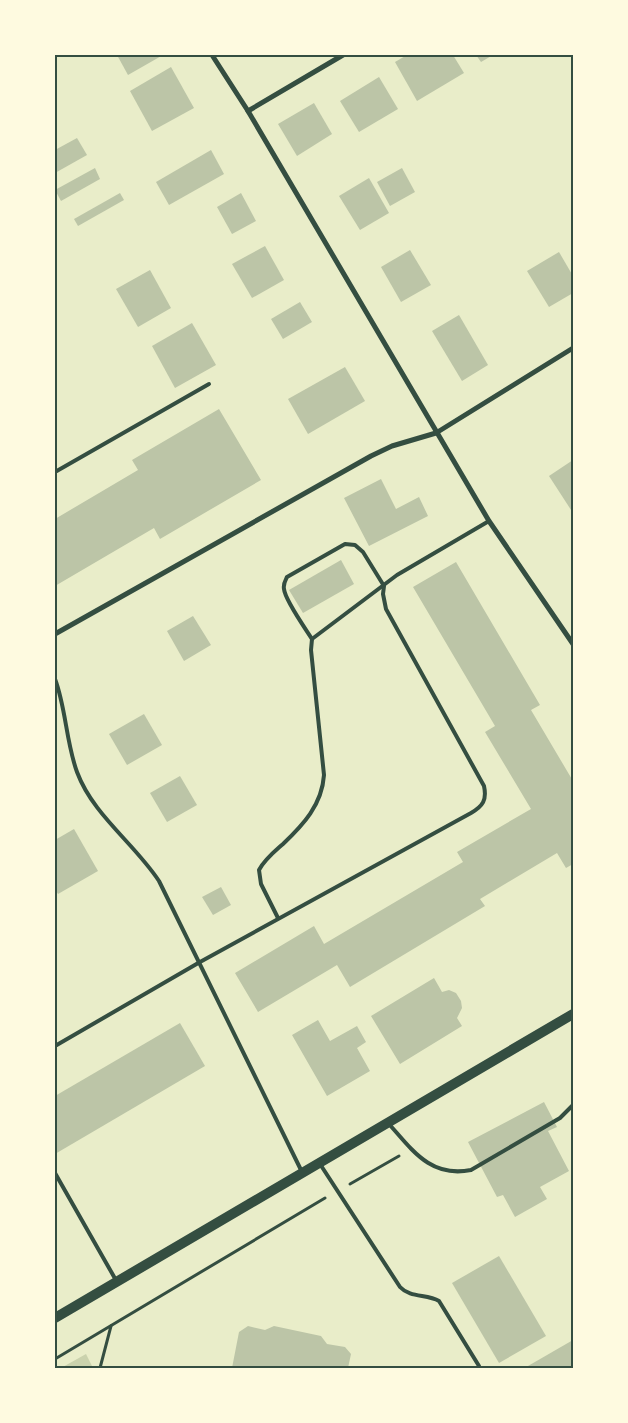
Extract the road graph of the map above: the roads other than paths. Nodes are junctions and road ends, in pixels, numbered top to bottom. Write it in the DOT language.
graph roads {
  1 [pos="212,55"];
  2 [pos="343,55"];
  3 [pos="248,112"];
  4 [pos="573,348"];
  5 [pos="209,384"];
  6 [pos="436,433"];
  7 [pos="55,472"];
  8 [pos="489,521"];
  9 [pos="384,586"];
  10 [pos="55,634"];
  11 [pos="312,640"];
  12 [pos="573,644"];
  13 [pos="55,679"];
  14 [pos="278,918"];
  15 [pos="200,962"];
  16 [pos="573,1014"];
  17 [pos="55,1046"];
  18 [pos="573,1105"];
  19 [pos="388,1122"];
  20 [pos="320,1164"];
  21 [pos="55,1173"];
  22 [pos="303,1174"];
  23 [pos="117,1282"];
  24 [pos="55,1318"];
  25 [pos="479,1366"];
  1 -- 3 [label="street"];
  2 -- 3 [label="street"];
  3 -- 6 [label="street"];
  4 -- 6 [label="street"];
  5 -- 7 [label="lane"];
  6 -- 8 [label="street"];
  6 -- 10 [label="street"];
  8 -- 9 [label="lane"];
  8 -- 12 [label="street"];
  9 -- 11 [label="lane"];
  9 -- 11 [label="lane"];
  9 -- 14 [label="lane"];
  11 -- 14 [label="lane"];
  13 -- 15 [label="lane"];
  14 -- 15 [label="lane"];
  15 -- 17 [label="lane"];
  15 -- 22 [label="lane"];
  16 -- 19 [label="main road"];
  18 -- 19 [label="lane"];
  19 -- 20 [label="main road"];
  20 -- 22 [label="main road"];
  20 -- 25 [label="lane"];
  21 -- 23 [label="lane"];
  22 -- 23 [label="main road"];
  23 -- 24 [label="main road"];
}
